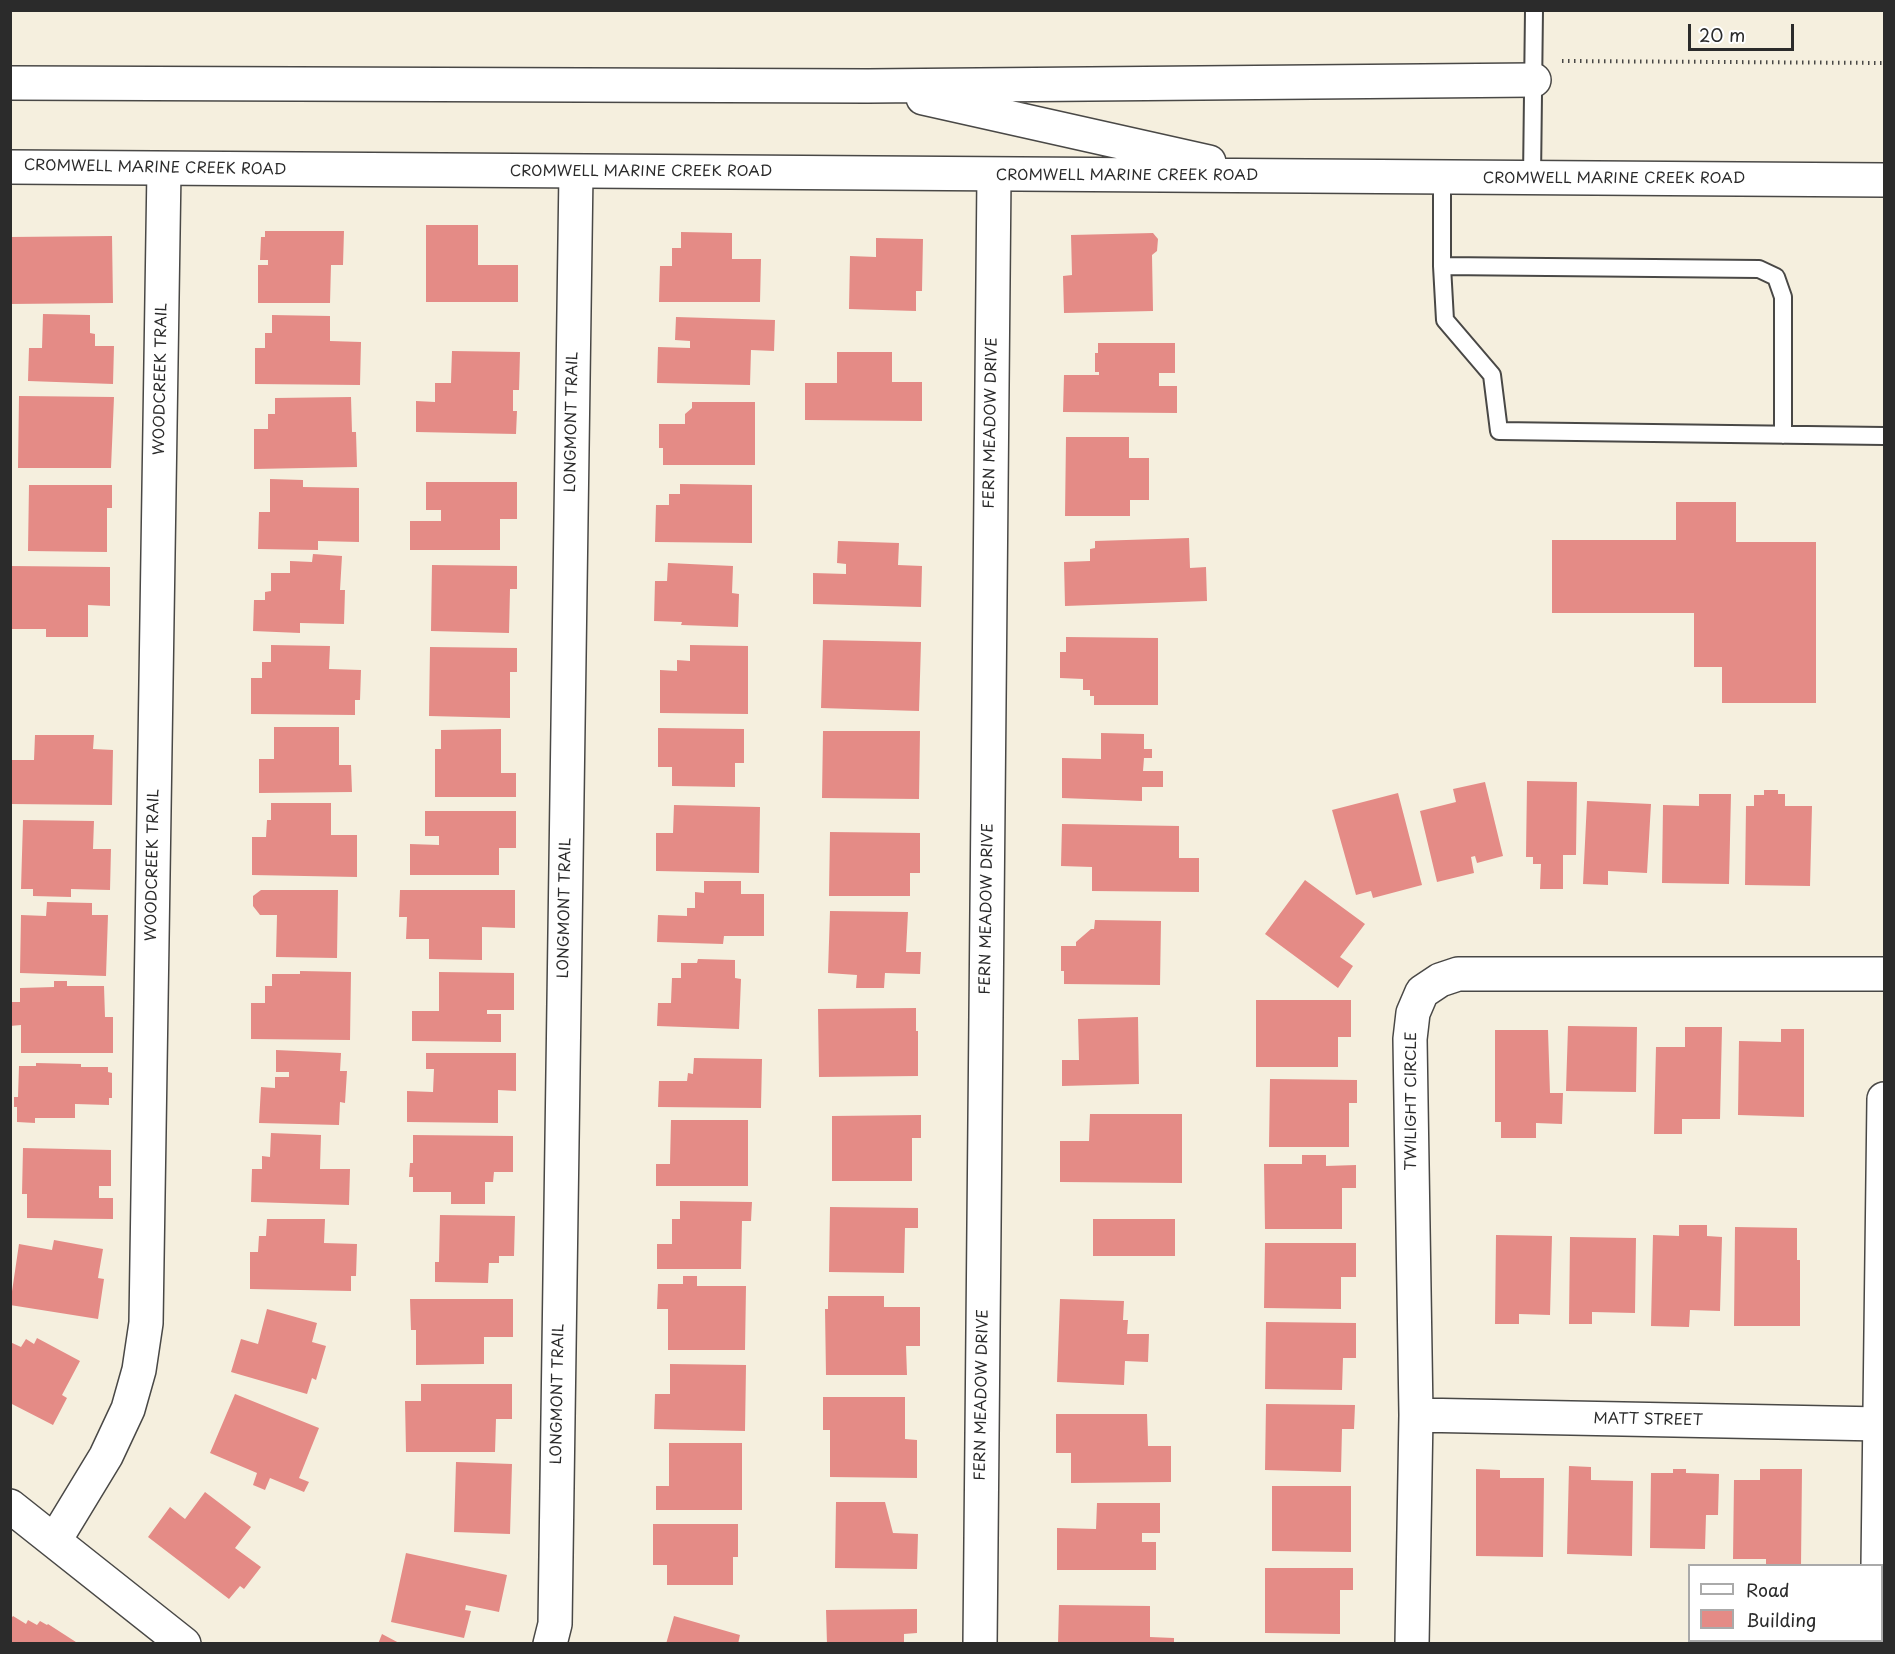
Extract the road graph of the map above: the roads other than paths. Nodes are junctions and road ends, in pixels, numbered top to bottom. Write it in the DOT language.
graph roads {
  1 [pos="1534,10"];
  2 [pos="1534,80"];
  3 [pos="10,83"];
  4 [pos="868,86"];
  5 [pos="10,166"];
  6 [pos="164,169"];
  7 [pos="576,172"];
  8 [pos="994,175"];
  9 [pos="1271,177"];
  10 [pos="1442,178"];
  11 [pos="1532,178"];
  12 [pos="1884,180"];
  13 [pos="1442,266"];
  14 [pos="1783,435"];
  15 [pos="1884,436"];
  16 [pos="1884,974"];
  17 [pos="1884,1099"];
  18 [pos="1416,1415"];
  19 [pos="1881,1424"];
  20 [pos="10,1506"];
  21 [pos="55,1540"];
  22 [pos="1878,1564"];
  23 [pos="184,1644"];
  24 [pos="550,1644"];
  25 [pos="980,1644"];
  26 [pos="1412,1644"];
  1 -- 2 [label="lane"];
  2 -- 4 [label="street, CROMWELL MARINE CREEK ROAD"];
  2 -- 11 [label="lane"];
  3 -- 4 [label="street, CROMWELL MARINE CREEK ROAD"];
  4 -- 9 [label="street, CROMWELL MARINE CREEK ROAD"];
  5 -- 6 [label="street, CROMWELL MARINE CREEK ROAD"];
  6 -- 7 [label="street, CROMWELL MARINE CREEK ROAD"];
  6 -- 21 [label="street, WOODCREEK TRAIL"];
  7 -- 8 [label="street, CROMWELL MARINE CREEK ROAD"];
  7 -- 24 [label="street, LONGMONT TRAIL"];
  8 -- 9 [label="street, CROMWELL MARINE CREEK ROAD"];
  8 -- 25 [label="street, FERN MEADOW DRIVE"];
  9 -- 10 [label="street, CROMWELL MARINE CREEK ROAD"];
  10 -- 11 [label="street, CROMWELL MARINE CREEK ROAD"];
  10 -- 13 [label="lane"];
  11 -- 12 [label="street, CROMWELL MARINE CREEK ROAD"];
  13 -- 14 [label="lane"];
  13 -- 14 [label="lane"];
  14 -- 15 [label="lane"];
  16 -- 18 [label="street, TWILIGHT CIRCLE"];
  17 -- 19 [label="street"];
  18 -- 19 [label="street, MATT STREET"];
  18 -- 26 [label="street, TWILIGHT CIRCLE"];
  19 -- 22 [label="street"];
  20 -- 21 [label="street"];
  21 -- 23 [label="street"];
}
